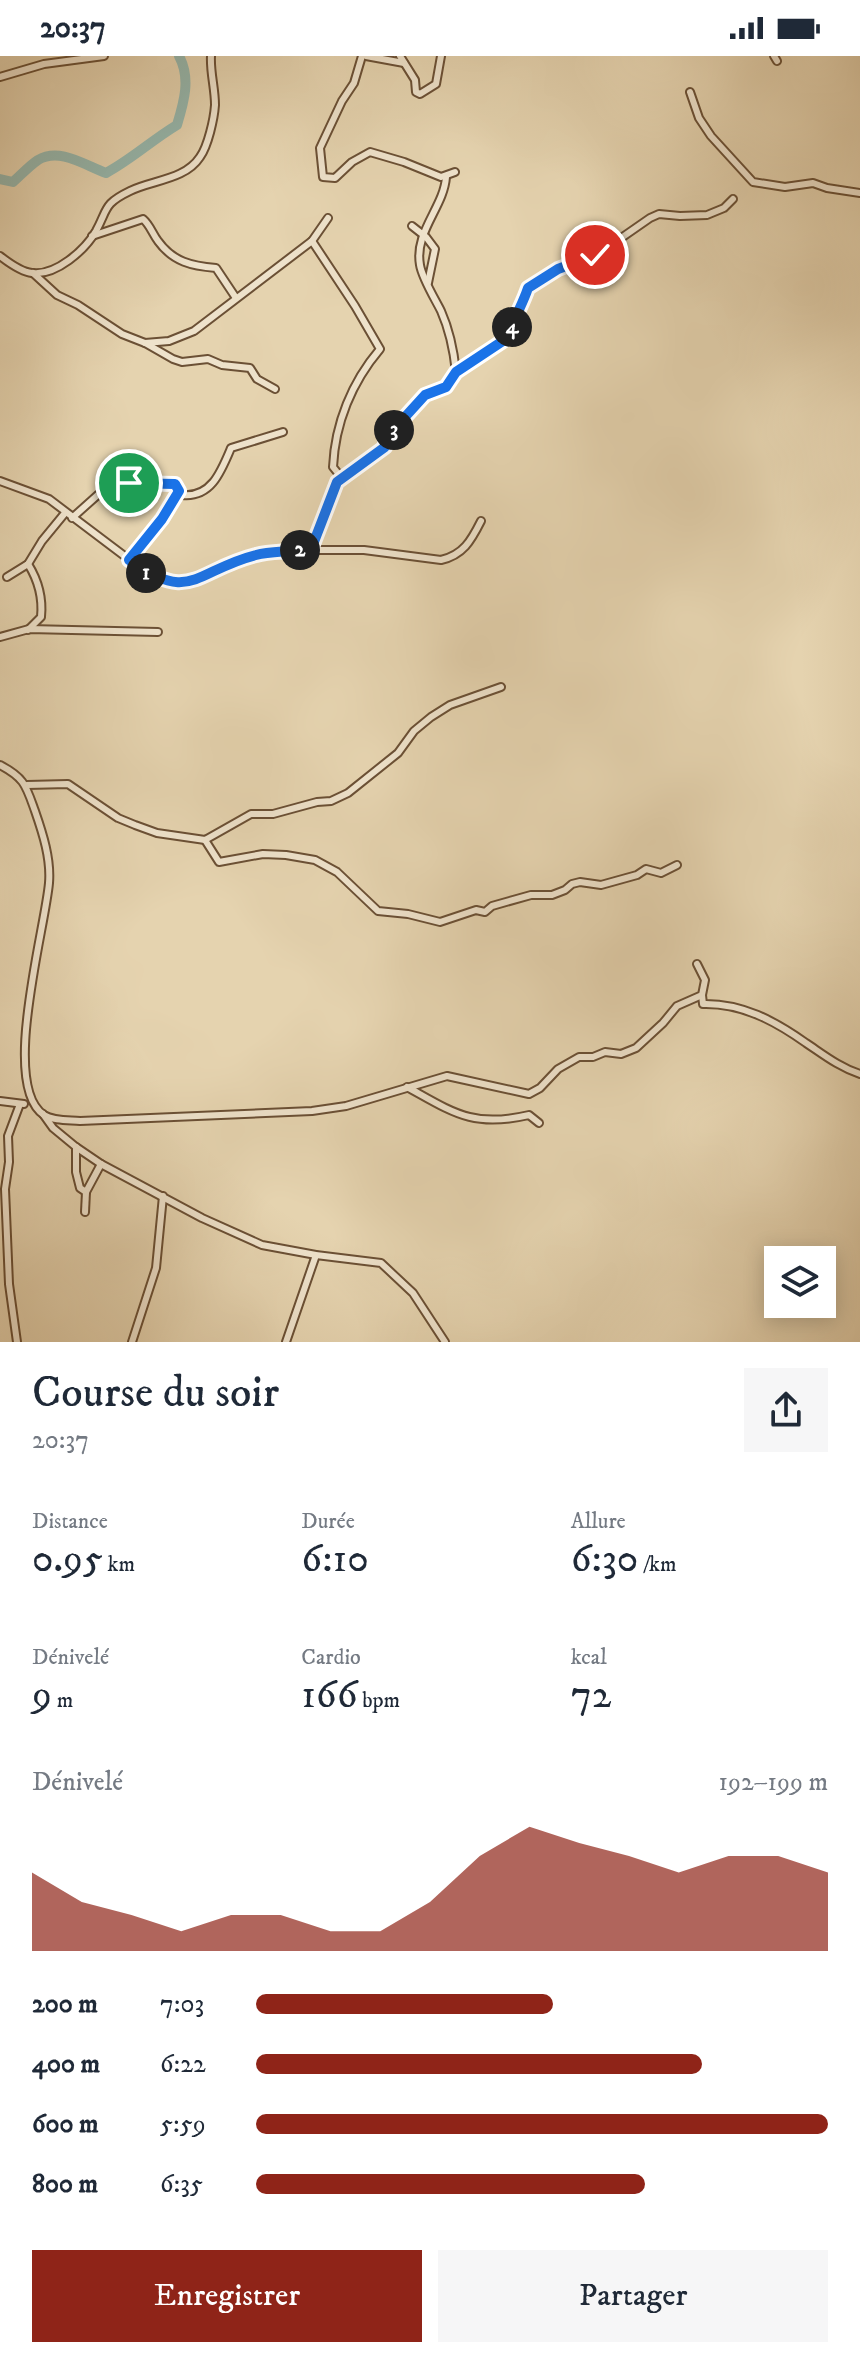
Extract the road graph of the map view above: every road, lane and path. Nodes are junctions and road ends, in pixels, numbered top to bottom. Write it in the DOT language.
graph roads {
  1 [pos="104,56"];
  2 [pos="211,56"];
  3 [pos="364,56"];
  4 [pos="400,56"];
  5 [pos="441,56"];
  6 [pos="404,63"];
  7 [pos="0,77"];
  8 [pos="690,92"];
  9 [pos="455,172"];
  10 [pos="446,177"];
  11 [pos="860,193"];
  12 [pos="733,199"];
  13 [pos="328,218"];
  14 [pos="412,226"];
  15 [pos="424,235"];
  16 [pos="92,236"];
  17 [pos="312,241"];
  18 [pos="0,256"];
  19 [pos="33,273"];
  20 [pos="428,283"];
  21 [pos="236,298"];
  22 [pos="145,343"];
  23 [pos="456,372"];
  24 [pos="275,389"];
  25 [pos="283,432"];
  26 [pos="341,477"];
  27 [pos="0,481"];
  28 [pos="179,491"];
  29 [pos="68,515"];
  30 [pos="481,521"];
  31 [pos="301,550"];
  32 [pos="129,560"];
  33 [pos="28,564"];
  34 [pos="7,577"];
  35 [pos="28,630"];
  36 [pos="158,632"];
  37 [pos="0,637"];
  38 [pos="501,687"];
  39 [pos="0,765"];
  40 [pos="27,785"];
  41 [pos="205,840"];
  42 [pos="677,865"];
  43 [pos="697,964"];
  44 [pos="702,995"];
  45 [pos="860,1074"];
  46 [pos="407,1087"];
  47 [pos="0,1101"];
  48 [pos="32,1103"];
  49 [pos="20,1104"];
  50 [pos="43,1114"];
  51 [pos="539,1123"];
  52 [pos="76,1147"];
  53 [pos="101,1164"];
  54 [pos="86,1192"];
  55 [pos="163,1196"];
  56 [pos="85,1212"];
  57 [pos="316,1255"];
  58 [pos="17,1342"];
  59 [pos="132,1342"];
  60 [pos="286,1342"];
  61 [pos="445,1342"];
  1 -- 7 [label="street"];
  2 -- 16 [label="street"];
  3 -- 6 [label="street"];
  3 -- 10 [label="street"];
  4 -- 6 [label="street"];
  5 -- 6 [label="street"];
  8 -- 11 [label="street"];
  9 -- 10 [label="street"];
  10 -- 15 [label="street"];
  12 -- 23 [label="street"];
  13 -- 17 [label="street"];
  14 -- 15 [label="street"];
  15 -- 20 [label="street"];
  15 -- 20 [label="street"];
  16 -- 19 [label="street"];
  16 -- 21 [label="street"];
  17 -- 21 [label="street"];
  17 -- 26 [label="street"];
  18 -- 19 [label="street"];
  19 -- 22 [label="street"];
  20 -- 23 [label="street"];
  21 -- 22 [label="street"];
  22 -- 24 [label="street"];
  23 -- 26 [label="street"];
  25 -- 28 [label="street"];
  26 -- 31 [label="street"];
  27 -- 29 [label="street"];
  28 -- 29 [label="street"];
  28 -- 32 [label="street"];
  29 -- 32 [label="street"];
  29 -- 33 [label="street"];
  30 -- 31 [label="street"];
  31 -- 32 [label="street"];
  33 -- 34 [label="street"];
  33 -- 35 [label="street"];
  35 -- 36 [label="street"];
  35 -- 37 [label="street"];
  38 -- 41 [label="street"];
  39 -- 40 [label="street"];
  40 -- 41 [label="street"];
  40 -- 48 [label="street"];
  41 -- 42 [label="street"];
  43 -- 44 [label="street"];
  44 -- 45 [label="street"];
  44 -- 46 [label="street"];
  46 -- 50 [label="street"];
  46 -- 51 [label="street"];
  47 -- 49 [label="street"];
  48 -- 49 [label="street"];
  48 -- 50 [label="street"];
  49 -- 58 [label="street"];
  50 -- 52 [label="street"];
  52 -- 53 [label="street"];
  52 -- 54 [label="street"];
  53 -- 54 [label="street"];
  53 -- 55 [label="street"];
  54 -- 56 [label="street"];
  55 -- 57 [label="street"];
  55 -- 59 [label="street"];
  57 -- 60 [label="street"];
  57 -- 61 [label="street"];
}
